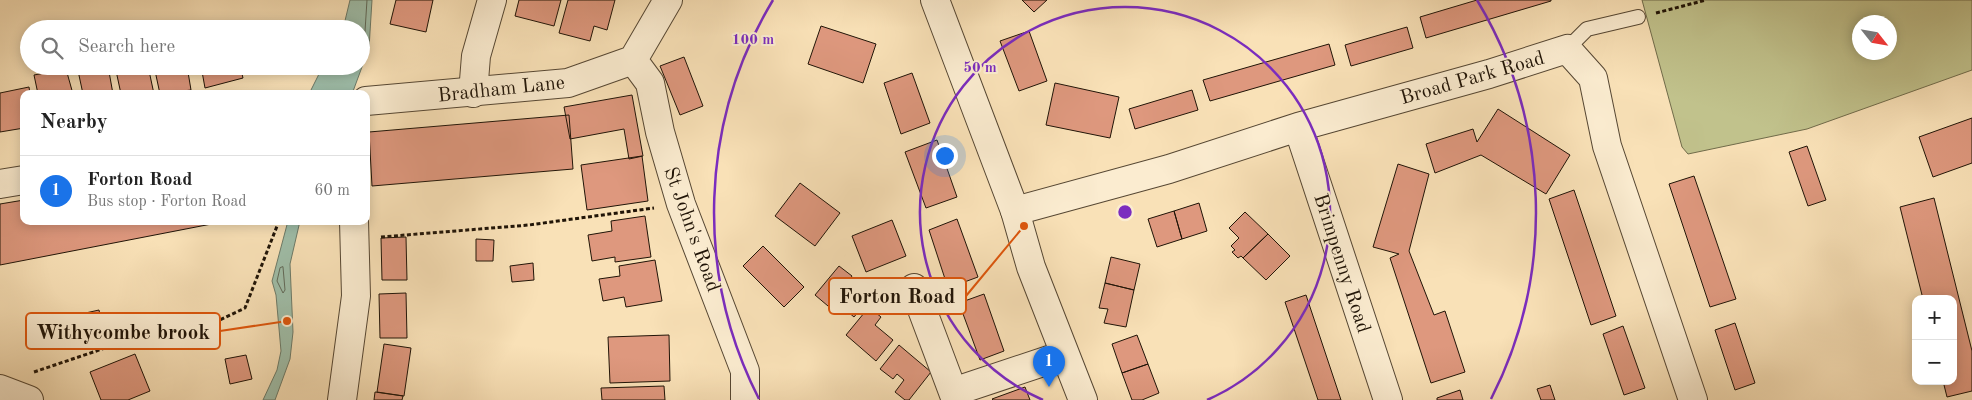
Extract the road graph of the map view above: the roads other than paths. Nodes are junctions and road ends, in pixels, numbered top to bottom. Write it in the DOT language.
graph roads {
  1 [pos="492,0"];
  2 [pos="668,0"];
  3 [pos="935,0"];
  4 [pos="1638,17"];
  5 [pos="1567,49"];
  6 [pos="633,60"];
  7 [pos="473,93"];
  8 [pos="370,102"];
  9 [pos="1298,127"];
  10 [pos="20,181"];
  11 [pos="0,184"];
  12 [pos="1015,211"];
  13 [pos="355,230"];
  14 [pos="914,288"];
  15 [pos="1064,355"];
  16 [pos="2,389"];
  17 [pos="954,396"];
  18 [pos="29,400"];
  19 [pos="342,400"];
  20 [pos="745,400"];
  21 [pos="1082,400"];
  22 [pos="1388,400"];
  23 [pos="1693,400"];
  1 -- 7 [label="street"];
  2 -- 6 [label="street"];
  3 -- 12 [label="street"];
  4 -- 5 [label="lane"];
  5 -- 9 [label="street, Broad Park Road"];
  5 -- 23 [label="street, Broad Park Road"];
  6 -- 7 [label="street, Bradham Lane"];
  6 -- 20 [label="street, St John's Road"];
  7 -- 8 [label="street, Bradham Lane"];
  9 -- 12 [label="street, Broad Park Road"];
  9 -- 22 [label="street, Brimpenny Road"];
  10 -- 11 [label="street"];
  12 -- 15 [label="street"];
  13 -- 19 [label="street"];
  14 -- 17 [label="street"];
  15 -- 17 [label="street"];
  15 -- 21 [label="street"];
  16 -- 18 [label="street"];
}
